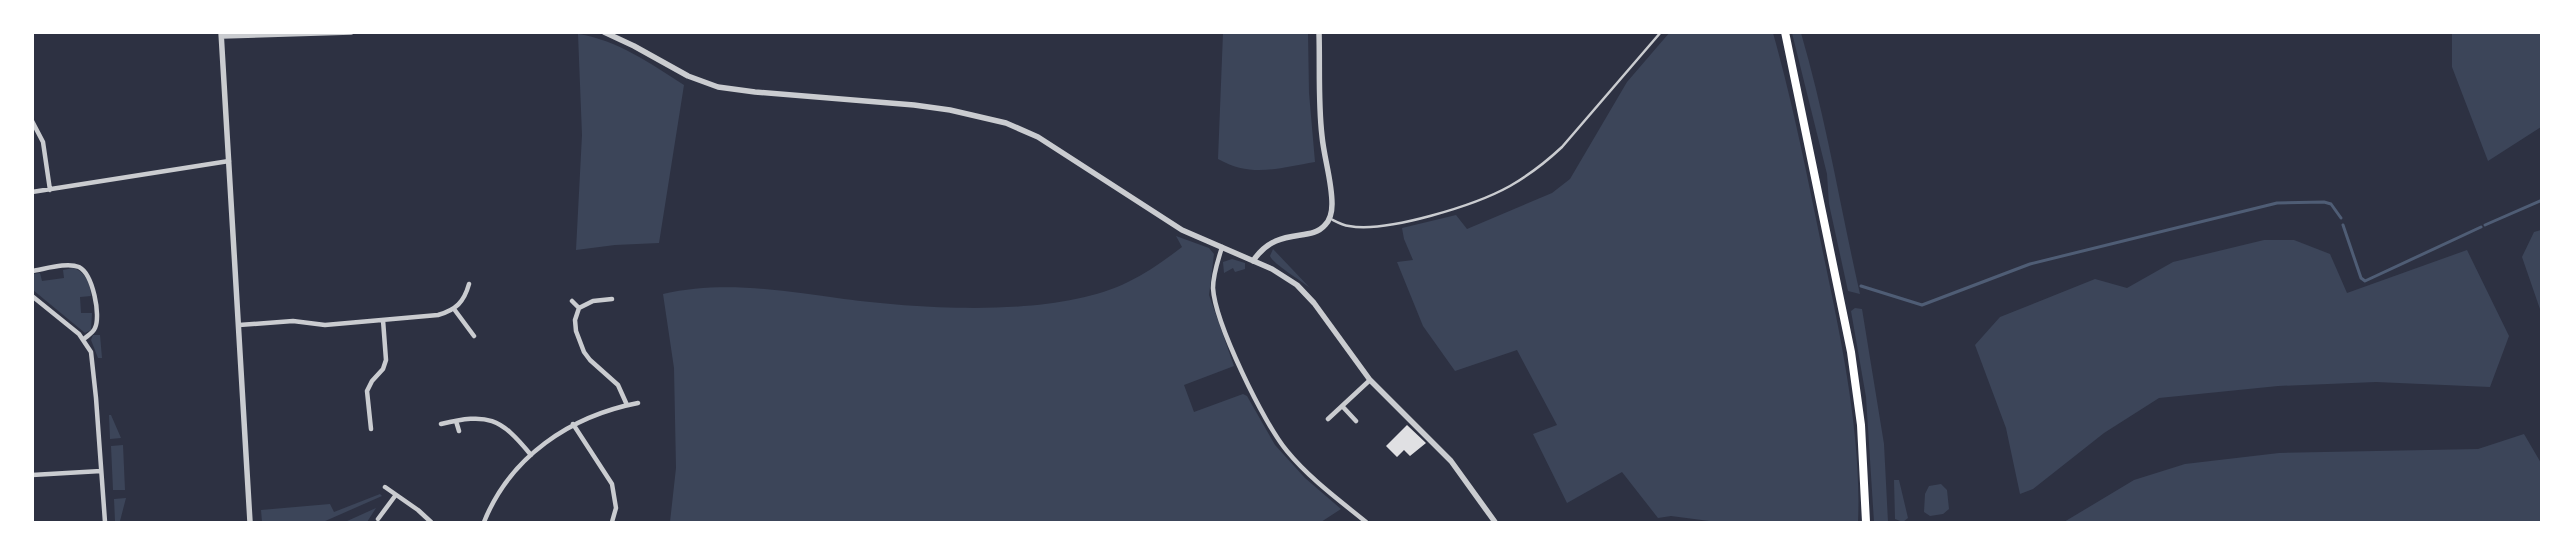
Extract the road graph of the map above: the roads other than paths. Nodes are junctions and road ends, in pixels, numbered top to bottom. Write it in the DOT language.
graph roads {
  1 [pos="351,32"];
  2 [pos="604,32"];
  3 [pos="1319,32"];
  4 [pos="1661,32"];
  5 [pos="1785,32"];
  6 [pos="222,34"];
  7 [pos="32,121"];
  8 [pos="229,161"];
  9 [pos="50,190"];
  10 [pos="32,192"];
  11 [pos="1330,219"];
  12 [pos="1222,247"];
  13 [pos="1253,260"];
  14 [pos="32,271"];
  15 [pos="469,284"];
  16 [pos="32,296"];
  17 [pos="612,299"];
  18 [pos="572,301"];
  19 [pos="578,308"];
  20 [pos="454,309"];
  21 [pos="383,320"];
  22 [pos="239,325"];
  23 [pos="474,336"];
  24 [pos="84,339"];
  25 [pos="1370,380"];
  26 [pos="638,403"];
  27 [pos="627,405"];
  28 [pos="1342,407"];
  29 [pos="1328,419"];
  30 [pos="456,421"];
  31 [pos="1356,421"];
  32 [pos="441,424"];
  33 [pos="573,424"];
  34 [pos="371,429"];
  35 [pos="459,430"];
  36 [pos="531,455"];
  37 [pos="101,471"];
  38 [pos="32,475"];
  39 [pos="385,487"];
  40 [pos="395,496"];
  41 [pos="378,519"];
  42 [pos="105,522"];
  43 [pos="250,522"];
  44 [pos="431,522"];
  45 [pos="484,522"];
  46 [pos="612,522"];
  47 [pos="1366,522"];
  48 [pos="1495,522"];
  49 [pos="1866,522"];
  1 -- 6 [label="street"];
  2 -- 12 [label="street"];
  3 -- 11 [label="street"];
  4 -- 11 [label="lane"];
  5 -- 49 [label="highway"];
  6 -- 8 [label="street"];
  7 -- 9 [label="street"];
  8 -- 9 [label="street"];
  8 -- 22 [label="street"];
  9 -- 10 [label="street"];
  11 -- 13 [label="street"];
  12 -- 13 [label="street"];
  12 -- 47 [label="street"];
  13 -- 25 [label="street"];
  14 -- 24 [label="street"];
  15 -- 20 [label="street"];
  16 -- 24 [label="street"];
  17 -- 19 [label="street"];
  18 -- 19 [label="street"];
  19 -- 27 [label="street"];
  20 -- 21 [label="street"];
  20 -- 23 [label="street"];
  21 -- 22 [label="street"];
  21 -- 34 [label="street"];
  22 -- 43 [label="street"];
  24 -- 37 [label="street"];
  25 -- 28 [label="street"];
  25 -- 48 [label="street"];
  26 -- 27 [label="street"];
  27 -- 33 [label="street"];
  28 -- 29 [label="street"];
  28 -- 31 [label="street"];
  30 -- 32 [label="street"];
  30 -- 35 [label="street"];
  30 -- 36 [label="street"];
  33 -- 36 [label="street"];
  33 -- 46 [label="street"];
  36 -- 45 [label="street"];
  37 -- 38 [label="street"];
  37 -- 42 [label="street"];
  39 -- 40 [label="street"];
  40 -- 41 [label="street"];
  40 -- 44 [label="street"];
}
